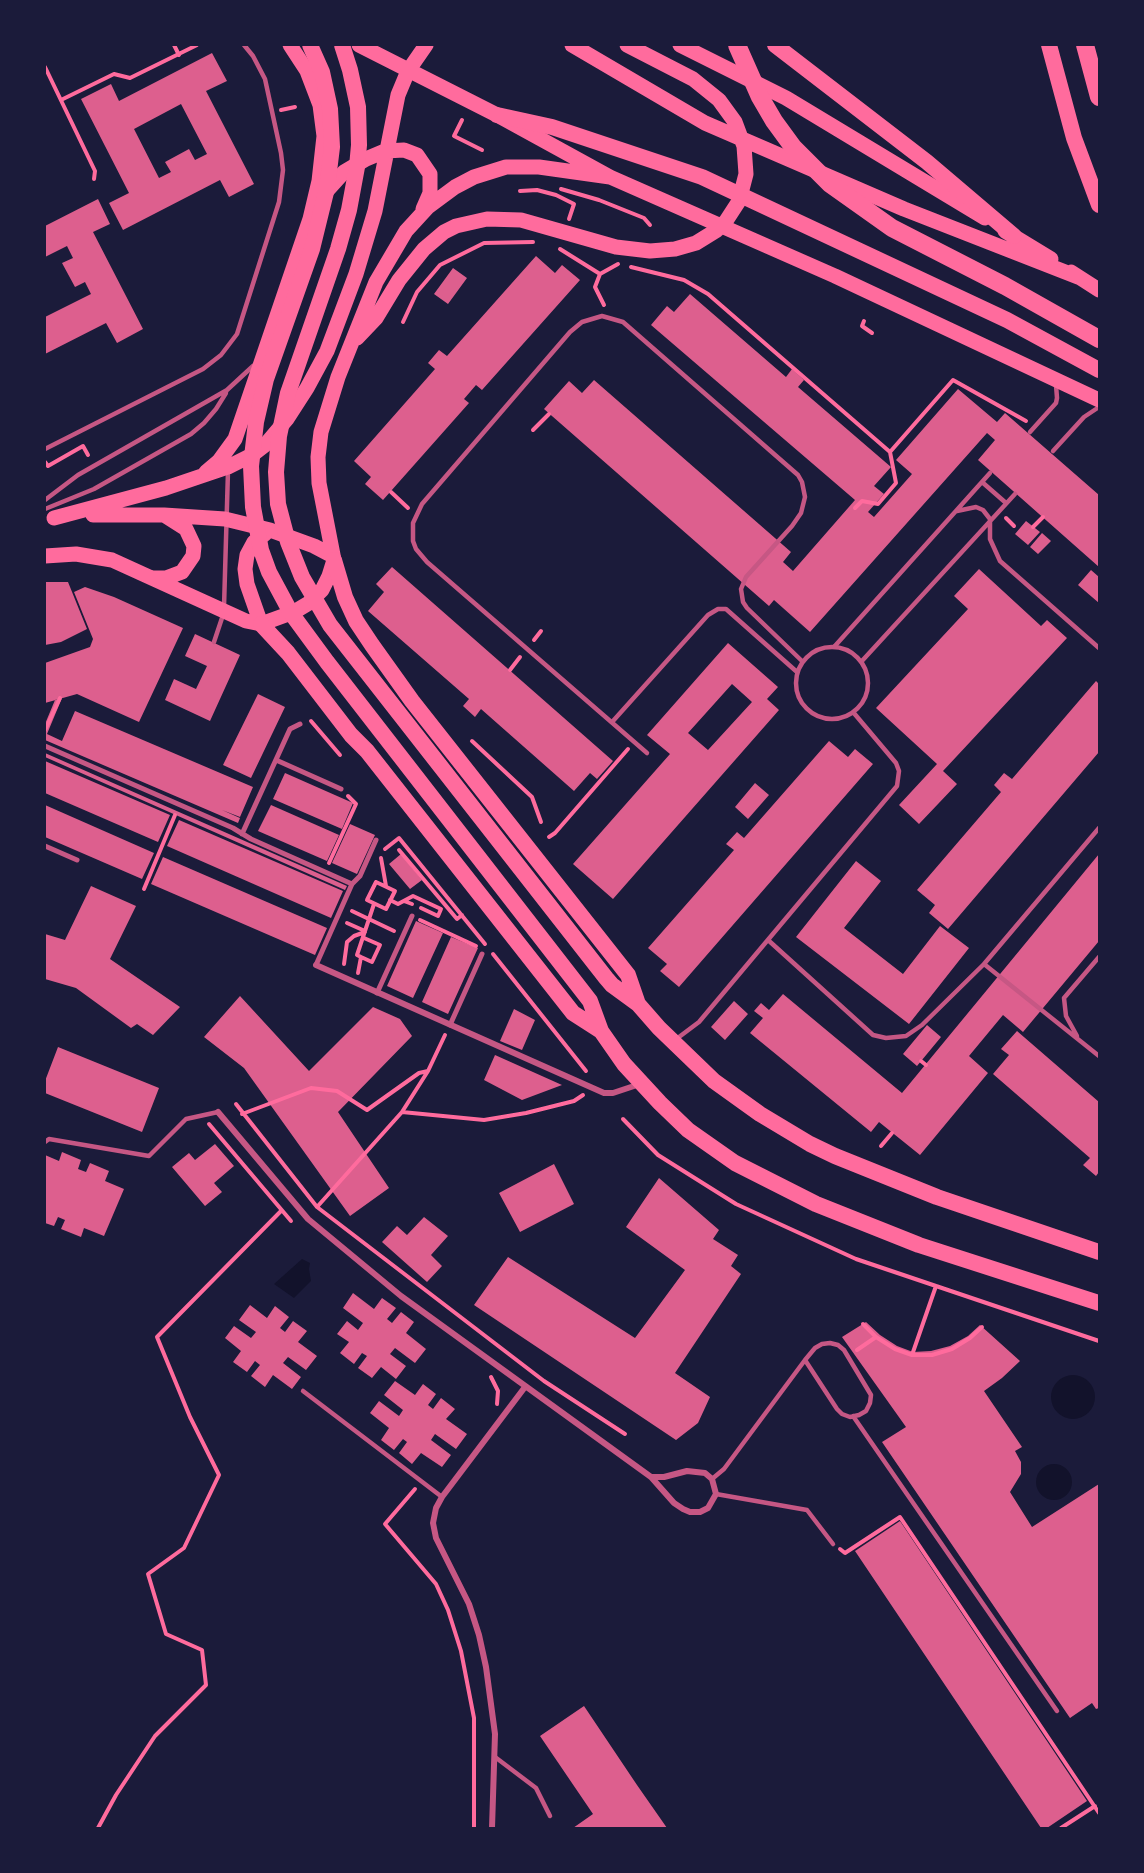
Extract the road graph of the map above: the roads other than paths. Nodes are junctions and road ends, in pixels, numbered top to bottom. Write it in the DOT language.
graph roads {
  1 [pos="244,45"];
  2 [pos="290,45"];
  3 [pos="310,45"];
  4 [pos="342,45"];
  5 [pos="359,45"];
  6 [pos="426,45"];
  7 [pos="572,45"];
  8 [pos="627,45"];
  9 [pos="680,45"];
  10 [pos="737,45"];
  11 [pos="775,45"];
  12 [pos="1049,45"];
  13 [pos="1085,45"];
  14 [pos="1099,97"];
  15 [pos="497,114"];
  16 [pos="610,177"];
  17 [pos="1099,205"];
  18 [pos="310,219"];
  19 [pos="414,219"];
  20 [pos="1014,236"];
  21 [pos="1078,277"];
  22 [pos="1099,290"];
  23 [pos="270,339"];
  24 [pos="1099,339"];
  25 [pos="351,344"];
  26 [pos="1099,370"];
  27 [pos="1053,378"];
  28 [pos="227,390"];
  29 [pos="1099,400"];
  30 [pos="1099,407"];
  31 [pos="1030,432"];
  32 [pos="235,439"];
  33 [pos="45,449"];
  34 [pos="1053,451"];
  35 [pos="228,467"];
  36 [pos="990,473"];
  37 [pos="196,478"];
  38 [pos="982,482"];
  39 [pos="1015,494"];
  40 [pos="45,500"];
  41 [pos="1006,503"];
  42 [pos="955,511"];
  43 [pos="164,514"];
  44 [pos="48,515"];
  45 [pos="225,519"];
  46 [pos="990,519"];
  47 [pos="270,530"];
  48 [pos="45,556"];
  49 [pos="333,558"];
  50 [pos="152,578"];
  51 [pos="224,612"];
  52 [pos="261,624"];
  53 [pos="214,642"];
  54 [pos="834,647"];
  55 [pos="1099,648"];
  56 [pos="803,662"];
  57 [pos="861,662"];
  58 [pos="797,672"];
  59 [pos="853,712"];
  60 [pos="612,722"];
  61 [pos="300,724"];
  62 [pos="45,746"];
  63 [pos="647,753"];
  64 [pos="276,760"];
  65 [pos="341,789"];
  66 [pos="1099,828"];
  67 [pos="242,834"];
  68 [pos="376,840"];
  69 [pos="45,846"];
  70 [pos="77,860"];
  71 [pos="352,884"];
  72 [pos="412,915"];
  73 [pos="768,940"];
  74 [pos="482,954"];
  75 [pos="1099,957"];
  76 [pos="316,964"];
  77 [pos="984,964"];
  78 [pos="377,993"];
  79 [pos="638,1004"];
  80 [pos="450,1025"];
  81 [pos="601,1031"];
  82 [pos="1078,1038"];
  83 [pos="673,1042"];
  84 [pos="1099,1056"];
  85 [pos="641,1083"];
  86 [pos="218,1112"];
  87 [pos="45,1142"];
  88 [pos="1099,1252"];
  89 [pos="1082,1299"];
  90 [pos="1099,1303"];
  91 [pos="1099,1308"];
  92 [pos="805,1360"];
  93 [pos="525,1387"];
  94 [pos="303,1391"];
  95 [pos="853,1416"];
  96 [pos="651,1477"];
  97 [pos="712,1479"];
  98 [pos="716,1494"];
  99 [pos="442,1497"];
  100 [pos="833,1544"];
  101 [pos="1057,1712"];
  102 [pos="495,1757"];
  103 [pos="550,1816"];
  104 [pos="492,1828"];
  1 -- 33 [label="lane"];
  2 -- 18 [label="main road"];
  3 -- 81 [label="highway"];
  4 -- 79 [label="highway"];
  5 -- 15 [label="main road"];
  6 -- 35 [label="main road"];
  7 -- 21 [label="main road"];
  8 -- 25 [label="main road"];
  9 -- 20 [label="main road"];
  10 -- 24 [label="highway"];
  11 -- 20 [label="highway"];
  12 -- 17 [label="highway"];
  13 -- 14 [label="highway"];
  15 -- 16 [label="main road"];
  15 -- 26 [label="highway"];
  16 -- 19 [label="main road"];
  16 -- 27 [label="main road"];
  18 -- 19 [label="main road"];
  18 -- 23 [label="main road"];
  19 -- 25 [label="main road"];
  20 -- 21 [label="main road"];
  21 -- 22 [label="main road"];
  23 -- 28 [label="lane"];
  23 -- 32 [label="main road"];
  25 -- 49 [label="main road"];
  27 -- 29 [label="main road"];
  27 -- 31 [label="lane"];
  28 -- 40 [label="lane"];
  28 -- 44 [label="lane"];
  30 -- 34 [label="lane"];
  32 -- 35 [label="lane"];
  32 -- 37 [label="main road"];
  35 -- 37 [label="main road"];
  35 -- 45 [label="lane"];
  36 -- 38 [label="lane"];
  37 -- 44 [label="main road"];
  38 -- 41 [label="lane"];
  38 -- 42 [label="lane"];
  39 -- 41 [label="lane"];
  41 -- 46 [label="lane"];
  42 -- 46 [label="lane"];
  42 -- 54 [label="lane"];
  43 -- 44 [label="main road"];
  43 -- 45 [label="main road"];
  43 -- 50 [label="main road"];
  45 -- 47 [label="main road"];
  45 -- 51 [label="lane"];
  46 -- 55 [label="lane"];
  46 -- 57 [label="lane"];
  47 -- 49 [label="main road"];
  47 -- 52 [label="main road"];
  48 -- 50 [label="main road"];
  49 -- 52 [label="main road"];
  49 -- 79 [label="highway"];
  50 -- 51 [label="main road"];
  51 -- 52 [label="main road"];
  51 -- 53 [label="lane"];
  52 -- 81 [label="highway"];
  54 -- 56 [label="lane"];
  54 -- 57 [label="lane"];
  56 -- 58 [label="lane"];
  56 -- 60 [label="lane"];
  57 -- 59 [label="lane"];
  58 -- 59 [label="lane"];
  58 -- 60 [label="lane"];
  59 -- 73 [label="lane"];
  60 -- 63 [label="lane"];
  61 -- 64 [label="street"];
  62 -- 67 [label="street"];
  64 -- 65 [label="street"];
  64 -- 67 [label="street"];
  66 -- 77 [label="lane"];
  67 -- 71 [label="street"];
  68 -- 71 [label="street"];
  69 -- 70 [label="street"];
  71 -- 76 [label="street"];
  72 -- 78 [label="street"];
  73 -- 77 [label="lane"];
  73 -- 83 [label="lane"];
  74 -- 80 [label="street"];
  75 -- 82 [label="lane"];
  76 -- 78 [label="street"];
  77 -- 82 [label="lane"];
  78 -- 80 [label="street"];
  79 -- 83 [label="highway"];
  80 -- 85 [label="street"];
  81 -- 85 [label="highway"];
  82 -- 84 [label="lane"];
  83 -- 88 [label="highway"];
  85 -- 89 [label="highway"];
  86 -- 87 [label="lane"];
  86 -- 93 [label="street"];
  89 -- 90 [label="highway"];
  89 -- 91 [label="highway"];
  92 -- 95 [label="lane"];
  92 -- 95 [label="lane"];
  92 -- 97 [label="lane"];
  93 -- 96 [label="street"];
  93 -- 99 [label="street"];
  94 -- 99 [label="lane"];
  95 -- 101 [label="lane"];
  96 -- 97 [label="street"];
  96 -- 98 [label="street"];
  97 -- 98 [label="street"];
  98 -- 100 [label="lane"];
  99 -- 102 [label="street"];
  102 -- 103 [label="lane"];
  102 -- 104 [label="street"];
}
